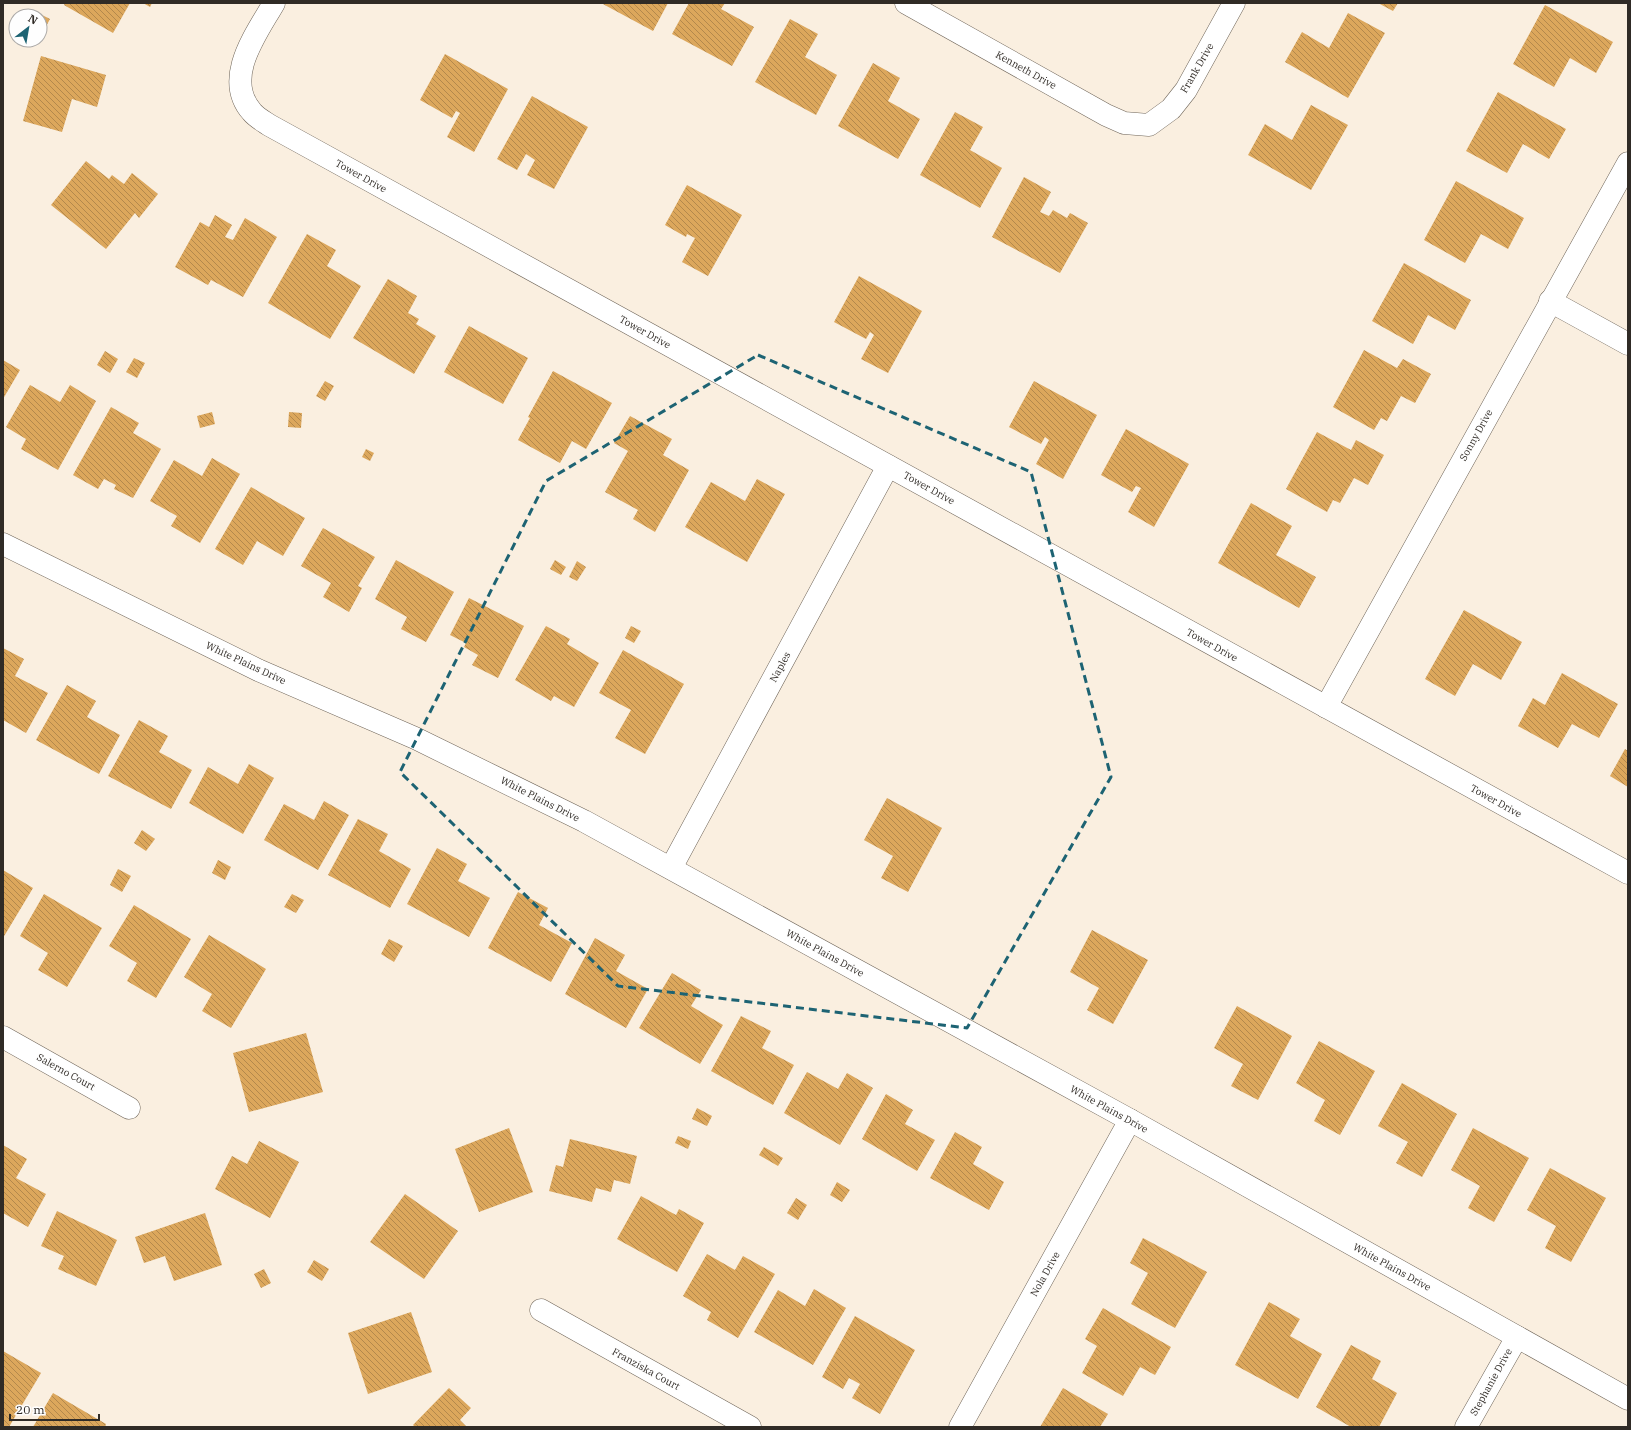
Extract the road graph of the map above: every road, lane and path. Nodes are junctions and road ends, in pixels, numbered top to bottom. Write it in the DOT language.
graph roads {
  1 [pos="274,3"];
  2 [pos="906,3"];
  3 [pos="1234,3"];
  4 [pos="1149,125"];
  5 [pos="1628,163"];
  6 [pos="1550,301"];
  7 [pos="1628,344"];
  8 [pos="888,466"];
  9 [pos="3,544"];
  10 [pos="1326,707"];
  11 [pos="671,868"];
  12 [pos="1628,873"];
  13 [pos="3,1037"];
  14 [pos="129,1108"];
  15 [pos="1130,1120"];
  16 [pos="541,1310"];
  17 [pos="1517,1337"];
  18 [pos="1628,1399"];
  19 [pos="750,1427"];
  20 [pos="960,1427"];
  21 [pos="1466,1427"];
  1 -- 8 [label="street, Tower Drive"];
  2 -- 4 [label="street, Kenneth Drive"];
  3 -- 4 [label="street, Frank Drive"];
  5 -- 6 [label="street, Sonny Drive"];
  6 -- 7 [label="street"];
  6 -- 10 [label="street, Sonny Drive"];
  8 -- 10 [label="street, Tower Drive"];
  8 -- 11 [label="street, Naples"];
  9 -- 11 [label="street, White Plains Drive"];
  10 -- 12 [label="street, Tower Drive"];
  11 -- 15 [label="street, White Plains Drive"];
  13 -- 14 [label="street, Salerno Court"];
  15 -- 17 [label="street, White Plains Drive"];
  15 -- 20 [label="street, Nola Drive"];
  16 -- 19 [label="street, Franziska Court"];
  17 -- 18 [label="street, White Plains Drive"];
  17 -- 21 [label="street, Stephanie Drive"];
}
